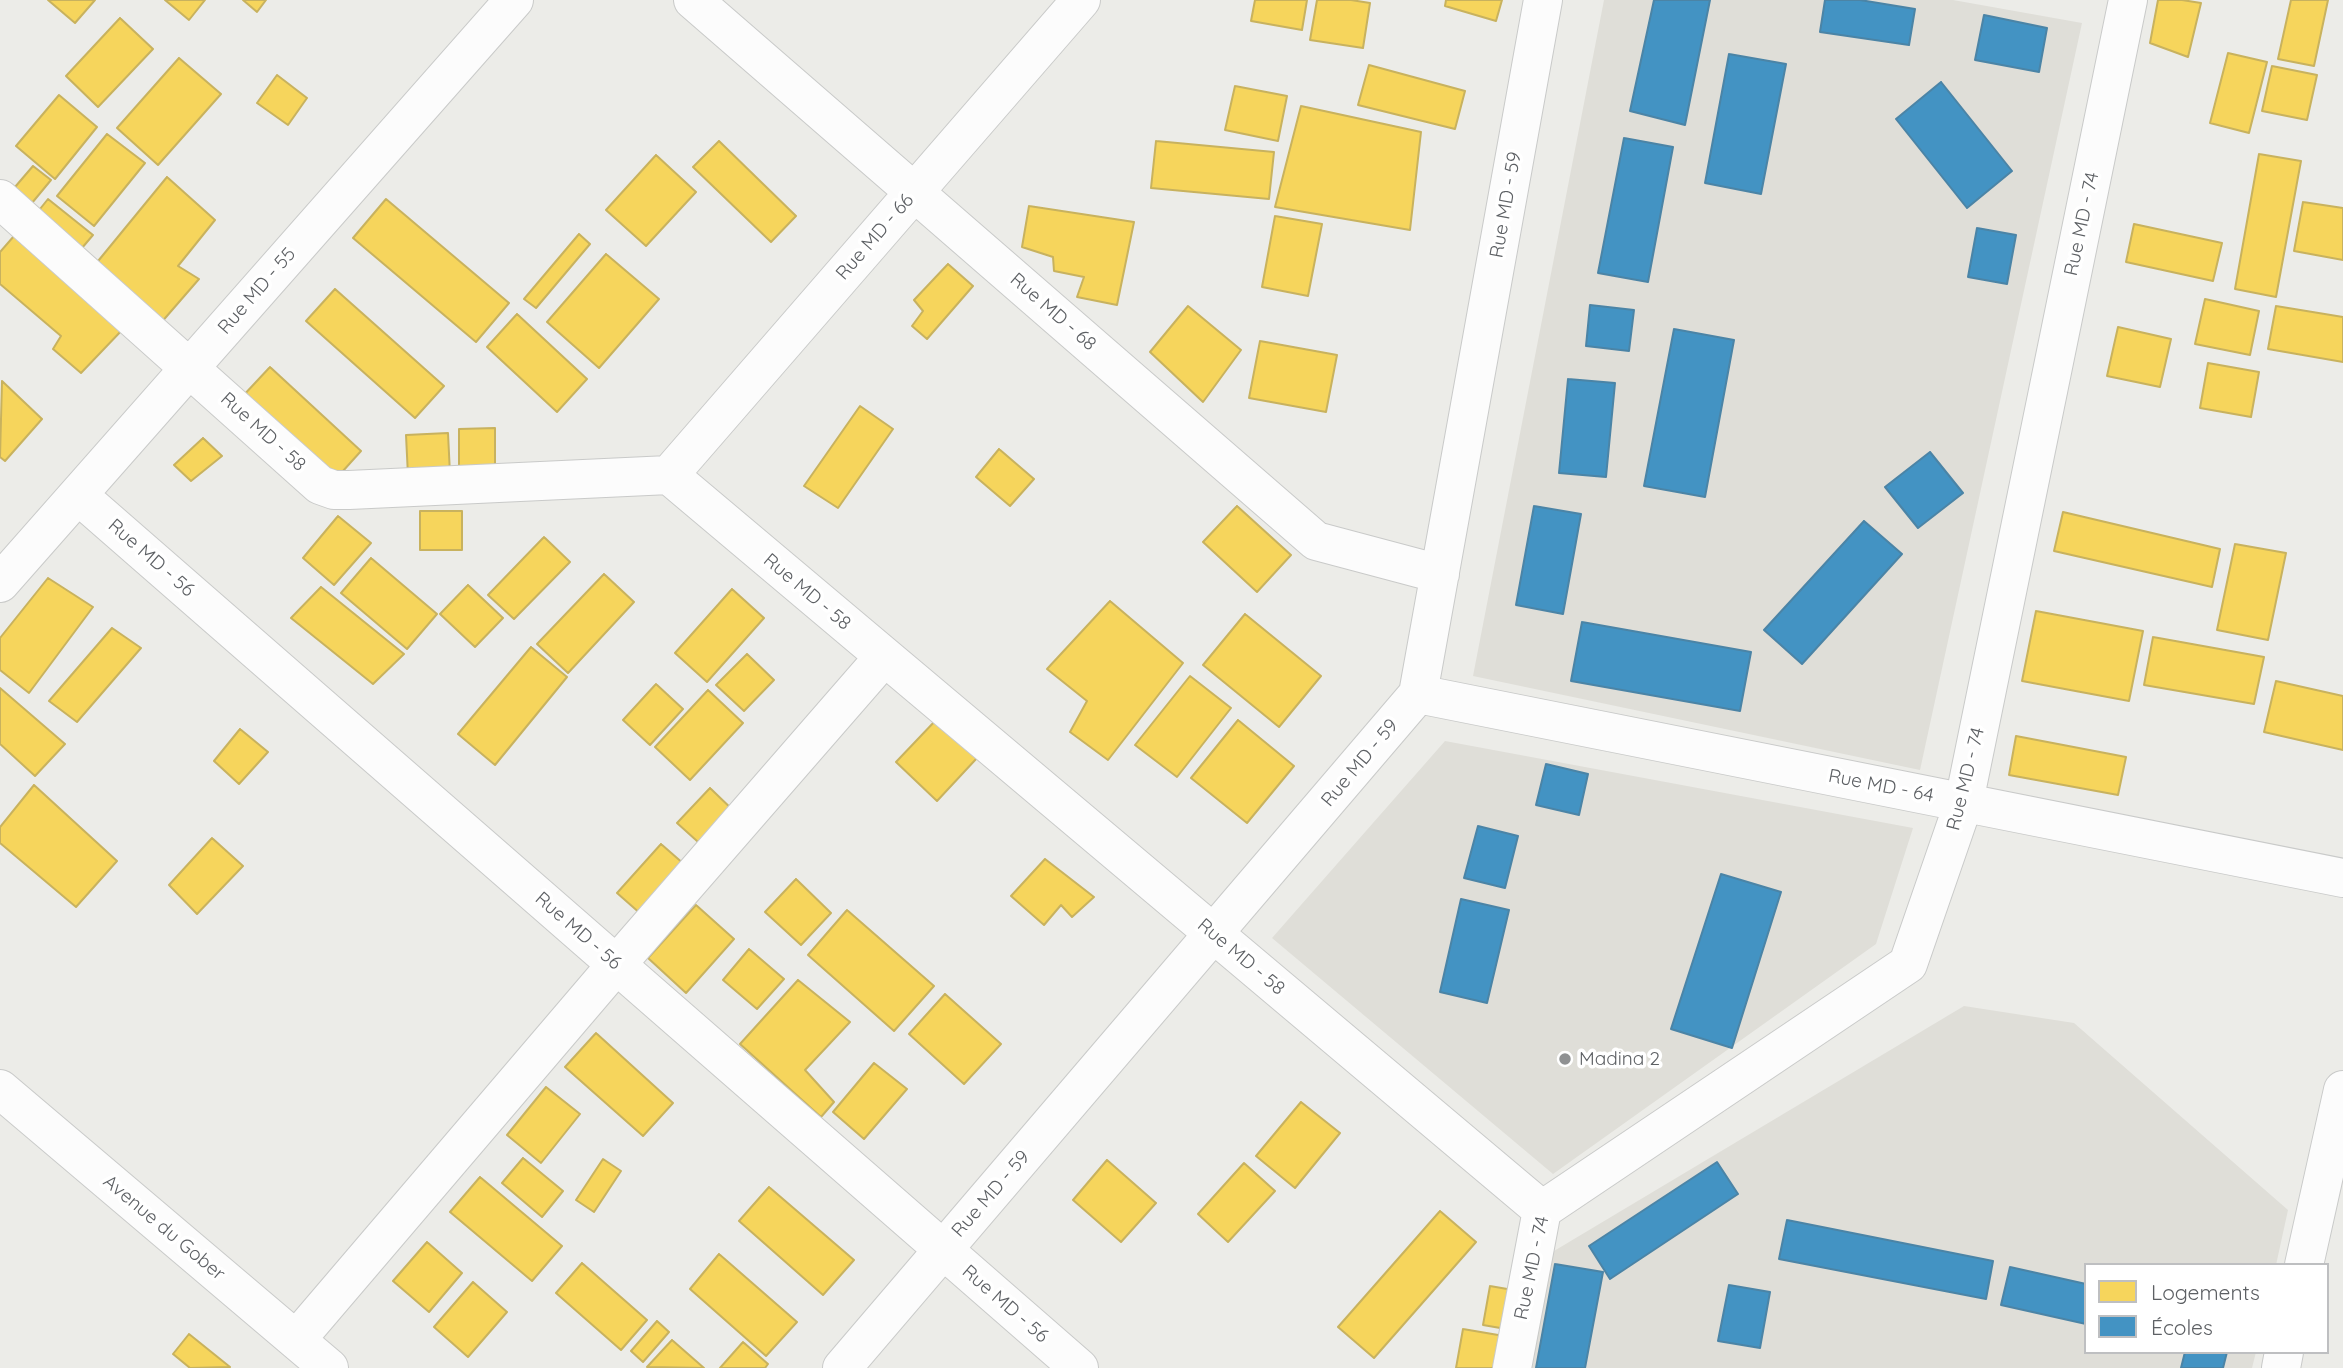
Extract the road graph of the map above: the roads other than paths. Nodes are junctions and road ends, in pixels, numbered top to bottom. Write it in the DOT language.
graph roads {
  1 [pos="514,0"];
  2 [pos="693,0"];
  3 [pos="1082,0"];
  4 [pos="1543,0"];
  5 [pos="2128,0"];
  6 [pos="914,192"];
  7 [pos="0,199"];
  8 [pos="190,367"];
  9 [pos="669,475"];
  10 [pos="78,495"];
  11 [pos="1440,574"];
  12 [pos="0,583"];
  13 [pos="884,657"];
  14 [pos="1418,694"];
  15 [pos="1964,802"];
  16 [pos="2343,878"];
  17 [pos="1214,934"];
  18 [pos="616,965"];
  19 [pos="0,1089"];
  20 [pos="2343,1090"];
  21 [pos="1542,1210"];
  22 [pos="943,1250"];
  23 [pos="2304,1263"];
  24 [pos="296,1340"];
  25 [pos="329,1368"];
  26 [pos="842,1368"];
  27 [pos="1079,1368"];
  28 [pos="1512,1368"];
  1 -- 8 [label="street, Rue MD - 55"];
  2 -- 6 [label="street, Rue MD - 68"];
  3 -- 6 [label="street, Rue MD - 66"];
  4 -- 11 [label="street, Rue MD - 59"];
  5 -- 15 [label="street, Rue MD - 74"];
  6 -- 9 [label="street, Rue MD - 66"];
  6 -- 11 [label="street, Rue MD - 68"];
  7 -- 8 [label="street, Rue MD - 58"];
  8 -- 9 [label="street, Rue MD - 58"];
  8 -- 10 [label="street, Rue MD - 55"];
  9 -- 13 [label="street, Rue MD - 58"];
  10 -- 12 [label="street, Rue MD - 55"];
  10 -- 18 [label="street, Rue MD - 56"];
  11 -- 14 [label="street, Rue MD - 59"];
  13 -- 17 [label="street, Rue MD - 58"];
  13 -- 18 [label="street"];
  14 -- 15 [label="street, Rue MD - 64"];
  14 -- 17 [label="street, Rue MD - 59"];
  15 -- 16 [label="street, Rue MD - 64"];
  15 -- 21 [label="street, Rue MD - 74"];
  17 -- 21 [label="street, Rue MD - 58"];
  17 -- 22 [label="street, Rue MD - 59"];
  18 -- 22 [label="street, Rue MD - 56"];
  18 -- 24 [label="street"];
  19 -- 24 [label="street, Avenue du Gober"];
  20 -- 23 [label="street"];
  21 -- 28 [label="street, Rue MD - 74"];
  22 -- 26 [label="street, Rue MD - 59"];
  22 -- 27 [label="street, Rue MD - 56"];
  24 -- 25 [label="street, Avenue du Gober"];
}
